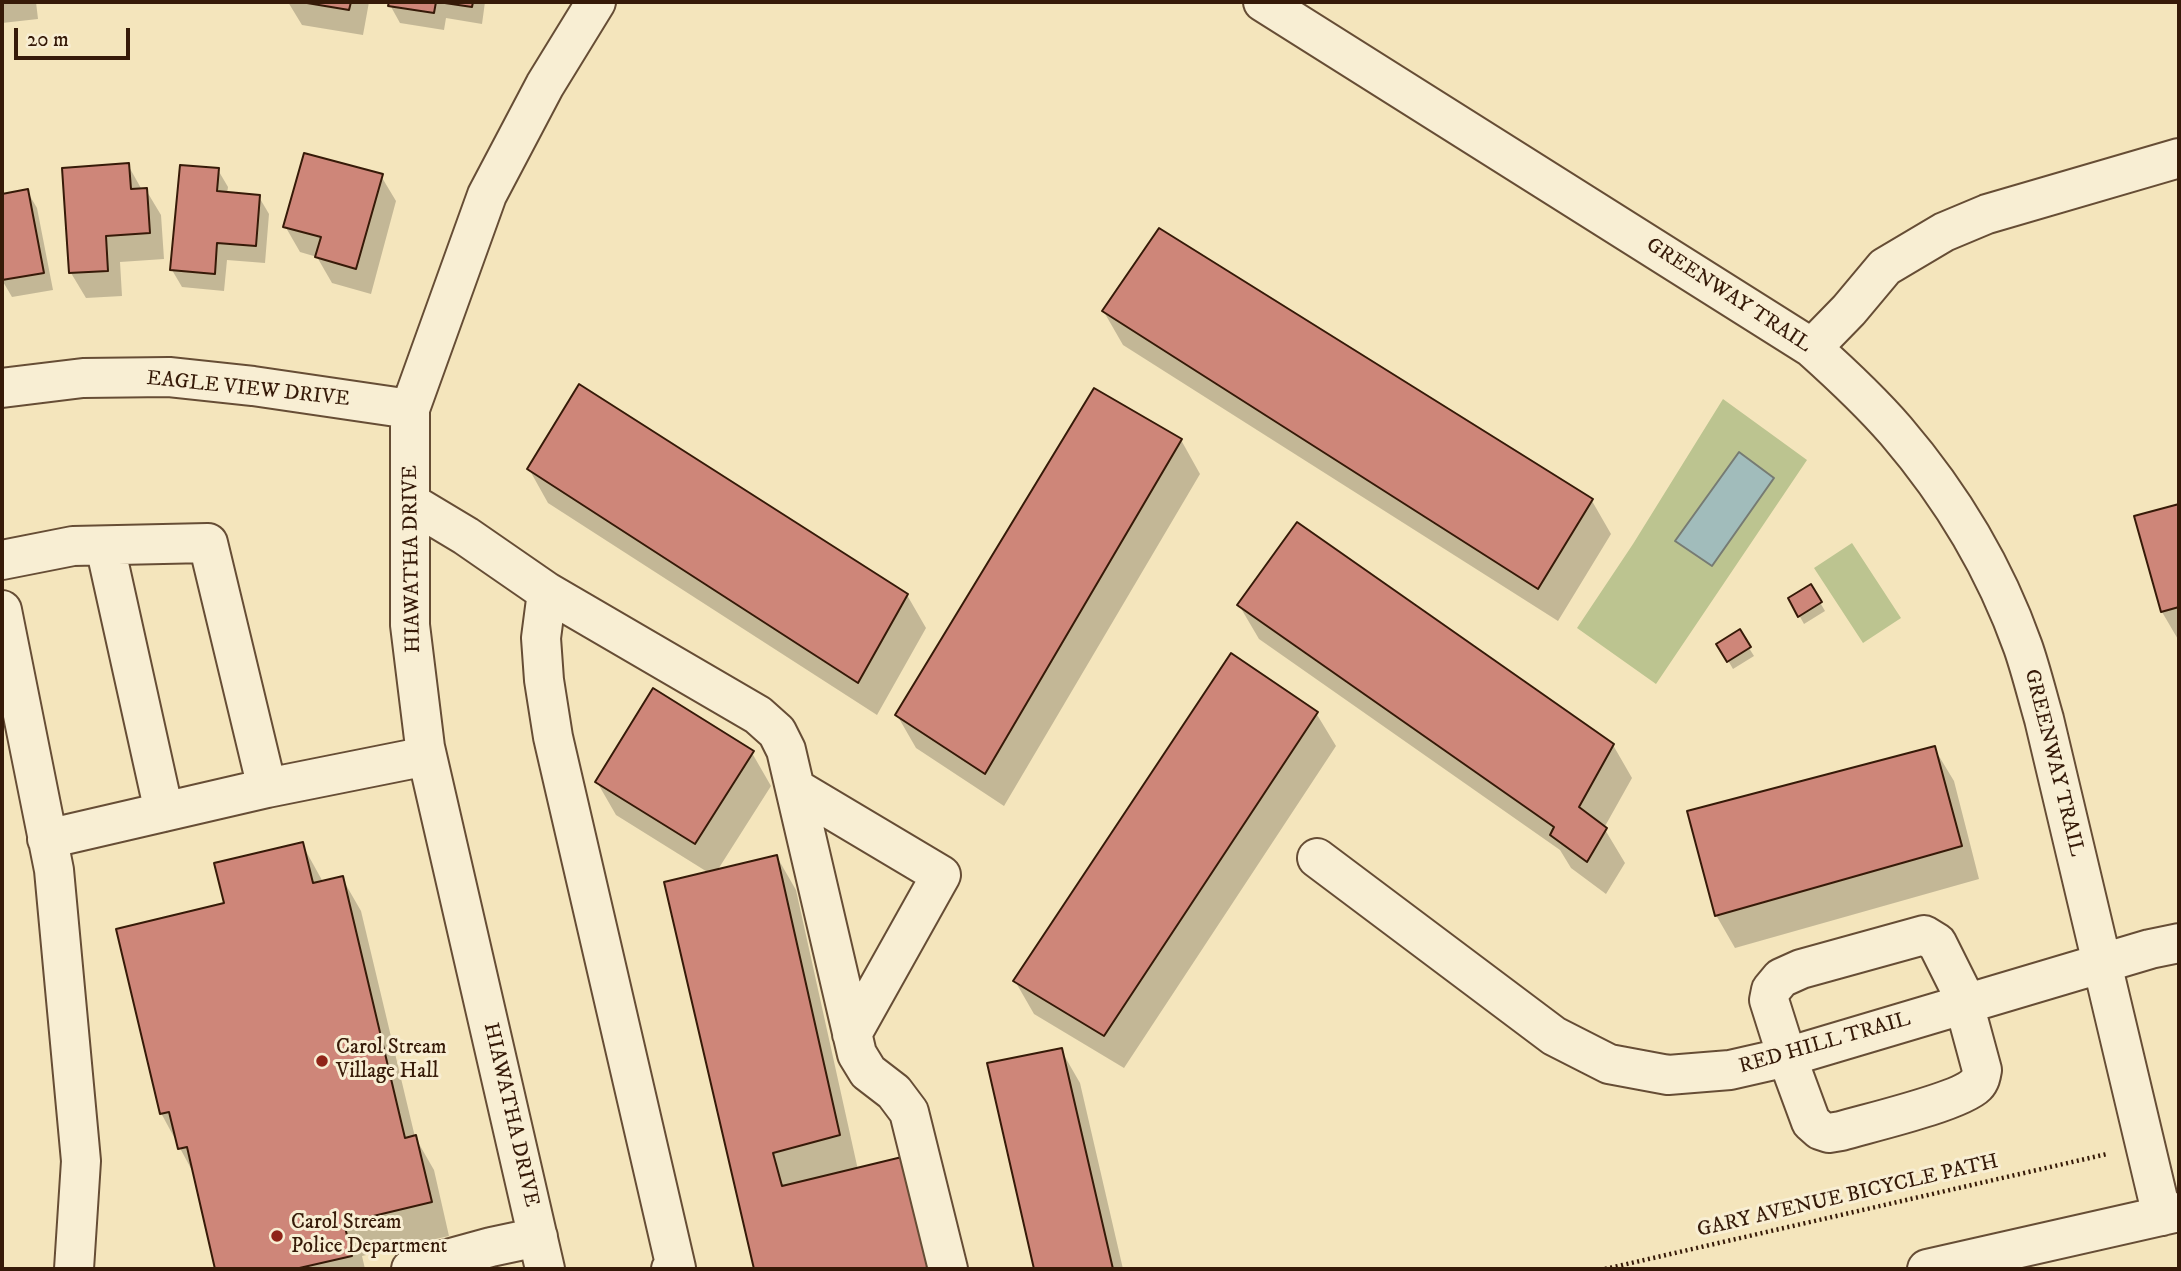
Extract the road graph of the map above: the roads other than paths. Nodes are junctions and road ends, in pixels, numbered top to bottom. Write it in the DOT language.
graph roads {
  1 [pos="596,2"];
  2 [pos="1263,2"];
  3 [pos="2179,158"];
  4 [pos="1812,348"];
  5 [pos="2,388"];
  6 [pos="410,409"];
  7 [pos="411,502"];
  8 [pos="105,546"];
  9 [pos="2,559"];
  10 [pos="548,592"];
  11 [pos="2,610"];
  12 [pos="427,756"];
  13 [pos="267,788"];
  14 [pos="795,788"];
  15 [pos="164,812"];
  16 [pos="47,839"];
  17 [pos="1317,858"];
  18 [pos="2179,943"];
  19 [pos="2101,964"];
  20 [pos="1965,1004"];
  21 [pos="852,1034"];
  22 [pos="1787,1057"];
  23 [pos="2171,1214"];
  24 [pos="541,1253"];
  25 [pos="74,1269"];
  26 [pos="411,1269"];
  27 [pos="674,1269"];
  28 [pos="948,1269"];
  29 [pos="1927,1269"];
  1 -- 6 [label="street, HIAWATHA DRIVE"];
  2 -- 4 [label="street, GREENWAY TRAIL"];
  3 -- 4 [label="street"];
  4 -- 19 [label="street, GREENWAY TRAIL"];
  5 -- 6 [label="street, EAGLE VIEW DRIVE"];
  6 -- 7 [label="street, HIAWATHA DRIVE"];
  7 -- 10 [label="street"];
  7 -- 12 [label="street, HIAWATHA DRIVE"];
  8 -- 9 [label="street"];
  8 -- 13 [label="street"];
  8 -- 15 [label="street"];
  10 -- 14 [label="street"];
  10 -- 27 [label="street"];
  11 -- 16 [label="street"];
  12 -- 13 [label="street"];
  12 -- 24 [label="street, HIAWATHA DRIVE"];
  13 -- 15 [label="street"];
  14 -- 21 [label="street"];
  14 -- 21 [label="street"];
  15 -- 16 [label="street"];
  16 -- 25 [label="street"];
  17 -- 22 [label="street, RED HILL TRAIL"];
  18 -- 19 [label="street, RED HILL TRAIL"];
  19 -- 20 [label="street, RED HILL TRAIL"];
  19 -- 23 [label="street, GREENWAY TRAIL"];
  20 -- 22 [label="street, RED HILL TRAIL"];
  20 -- 22 [label="street"];
  20 -- 22 [label="street"];
  21 -- 28 [label="street"];
  23 -- 29 [label="street"];
  24 -- 26 [label="street"];
}
